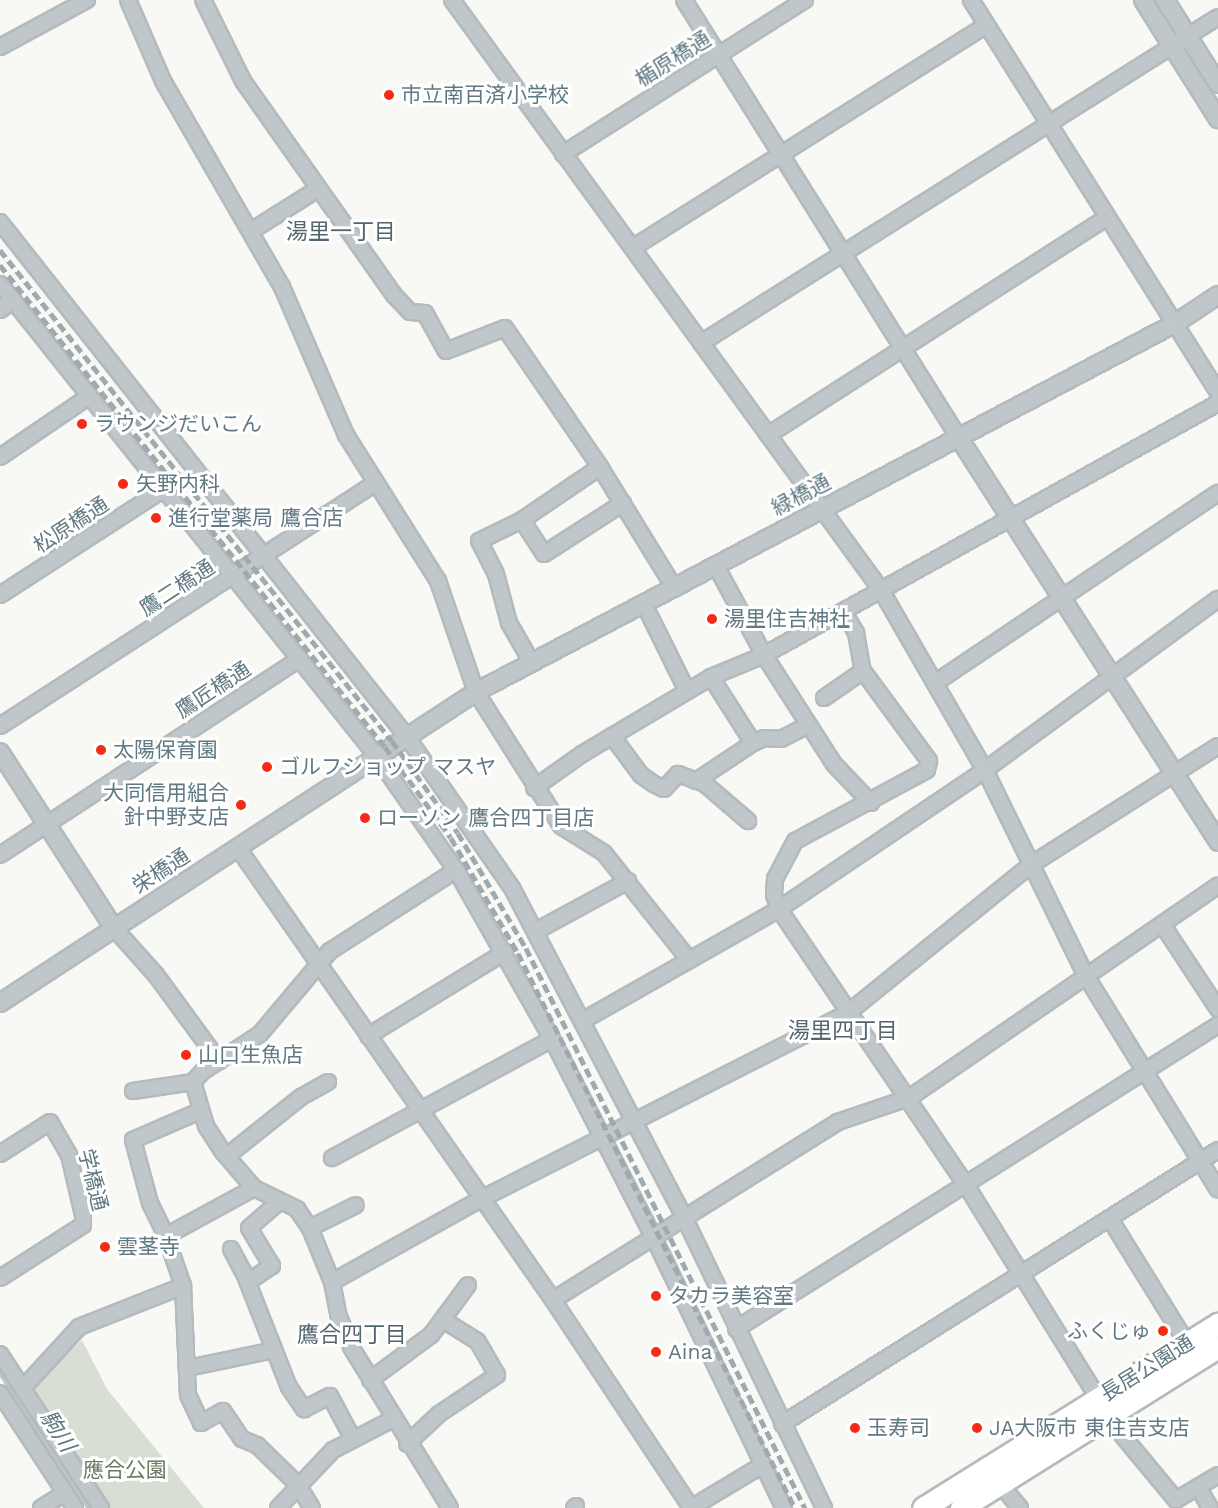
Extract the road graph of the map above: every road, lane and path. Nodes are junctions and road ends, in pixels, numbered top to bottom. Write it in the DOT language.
graph roads {
  1 [pos="87,0"];
  2 [pos="128,0"];
  3 [pos="203,0"];
  4 [pos="452,0"];
  5 [pos="684,0"];
  6 [pos="805,0"];
  7 [pos="971,0"];
  8 [pos="1143,0"];
  9 [pos="1165,0"];
  10 [pos="1218,17"];
  11 [pos="986,25"];
  12 [pos="1188,37"];
  13 [pos="1172,46"];
  14 [pos="0,48"];
  15 [pos="719,54"];
  16 [pos="1218,84"];
  17 [pos="1218,119"];
  18 [pos="1049,123"];
  19 [pos="563,154"];
  20 [pos="782,155"];
  21 [pos="318,189"];
  22 [pos="1107,217"];
  23 [pos="0,222"];
  24 [pos="251,231"];
  25 [pos="634,247"];
  26 [pos="844,253"];
  27 [pos="0,284"];
  28 [pos="1218,295"];
  29 [pos="14,300"];
  30 [pos="0,310"];
  31 [pos="1176,322"];
  32 [pos="701,343"];
  33 [pos="901,347"];
  34 [pos="1218,392"];
  35 [pos="88,397"];
  36 [pos="1218,404"];
  37 [pos="768,435"];
  38 [pos="959,438"];
  39 [pos="0,457"];
  40 [pos="600,467"];
  41 [pos="375,483"];
  42 [pos="164,489"];
  43 [pos="1218,493"];
  44 [pos="623,503"];
  45 [pos="823,509"];
  46 [pos="1010,518"];
  47 [pos="522,520"];
  48 [pos="266,554"];
  49 [pos="716,566"];
  50 [pos="233,577"];
  51 [pos="675,589"];
  52 [pos="881,590"];
  53 [pos="0,595"];
  54 [pos="1062,599"];
  55 [pos="1218,599"];
  56 [pos="644,604"];
  57 [pos="843,611"];
  58 [pos="764,655"];
  59 [pos="299,659"];
  60 [pos="532,663"];
  61 [pos="863,671"];
  62 [pos="711,677"];
  63 [pos="1111,678"];
  64 [pos="935,682"];
  65 [pos="687,691"];
  66 [pos="476,692"];
  67 [pos="824,698"];
  68 [pos="0,726"];
  69 [pos="807,726"];
  70 [pos="612,736"];
  71 [pos="407,737"];
  72 [pos="753,743"];
  73 [pos="1218,746"];
  74 [pos="0,752"];
  75 [pos="378,758"];
  76 [pos="985,770"];
  77 [pos="1175,773"];
  78 [pos="696,781"];
  79 [pos="534,788"];
  80 [pos="871,803"];
  81 [pos="748,821"];
  82 [pos="48,824"];
  83 [pos="1218,842"];
  84 [pos="238,848"];
  85 [pos="0,855"];
  86 [pos="1032,864"];
  87 [pos="456,870"];
  88 [pos="628,881"];
  89 [pos="1218,886"];
  90 [pos="779,909"];
  91 [pos="1162,924"];
  92 [pos="114,928"];
  93 [pos="536,931"];
  94 [pos="505,952"];
  95 [pos="689,960"];
  96 [pos="318,964"];
  97 [pos="1086,976"];
  98 [pos="0,1003"];
  99 [pos="1218,1009"];
  100 [pos="849,1012"];
  101 [pos="584,1020"];
  102 [pos="1218,1025"];
  103 [pos="368,1036"];
  104 [pos="552,1039"];
  105 [pos="219,1061"];
  106 [pos="1145,1072"];
  107 [pos="193,1082"];
  108 [pos="328,1082"];
  109 [pos="133,1091"];
  110 [pos="909,1098"];
  111 [pos="418,1110"];
  112 [pos="200,1111"];
  113 [pos="635,1122"];
  114 [pos="603,1138"];
  115 [pos="1218,1150"];
  116 [pos="0,1154"];
  117 [pos="227,1156"];
  118 [pos="332,1158"];
  119 [pos="1201,1161"];
  120 [pos="966,1185"];
  121 [pos="254,1188"];
  122 [pos="1218,1190"];
  123 [pos="483,1198"];
  124 [pos="279,1202"];
  125 [pos="356,1205"];
  126 [pos="685,1219"];
  127 [pos="1110,1219"];
  128 [pos="310,1228"];
  129 [pos="166,1236"];
  130 [pos="653,1236"];
  131 [pos="231,1249"];
  132 [pos="1022,1275"];
  133 [pos="0,1278"];
  134 [pos="248,1282"];
  135 [pos="332,1282"];
  136 [pos="468,1285"];
  137 [pos="183,1286"];
  138 [pos="553,1300"];
  139 [pos="444,1320"];
  140 [pos="1218,1324"];
  141 [pos="736,1329"];
  142 [pos="1187,1343"];
  143 [pos="1218,1347"];
  144 [pos="274,1350"];
  145 [pos="0,1354"];
  146 [pos="188,1368"];
  147 [pos="370,1380"];
  148 [pos="23,1388"];
  149 [pos="2,1400"];
  150 [pos="1103,1408"];
  151 [pos="393,1419"];
  152 [pos="782,1424"];
  153 [pos="353,1439"];
  154 [pos="407,1444"];
  155 [pos="761,1466"];
  156 [pos="1218,1475"];
  157 [pos="297,1484"];
  158 [pos="1000,1484"];
  159 [pos="1198,1487"];
  160 [pos="65,1493"];
  161 [pos="1174,1504"];
  162 [pos="41,1508"];
  163 [pos="75,1508"];
  164 [pos="101,1508"];
  165 [pos="278,1508"];
  166 [pos="312,1508"];
  167 [pos="450,1508"];
  168 [pos="691,1508"];
  169 [pos="784,1508"];
  170 [pos="824,1508"];
  171 [pos="923,1508"];
  172 [pos="961,1508"];
  173 [pos="1020,1508"];
  174 [pos="1210,1508"];
  1 -- 14 [label="street"];
  2 -- 24 [label="street"];
  3 -- 21 [label="street"];
  4 -- 19 [label="street"];
  5 -- 15 [label="street"];
  6 -- 15 [label="street, 楯原橋通"];
  7 -- 11 [label="street"];
  8 -- 13 [label="street"];
  9 -- 12 [label="street"];
  10 -- 12 [label="street"];
  11 -- 18 [label="street"];
  11 -- 20 [label="street"];
  12 -- 13 [label="street"];
  12 -- 16 [label="street"];
  13 -- 17 [label="street"];
  13 -- 18 [label="street"];
  15 -- 19 [label="street, 楯原橋通"];
  15 -- 20 [label="street"];
  18 -- 22 [label="street"];
  18 -- 26 [label="street"];
  19 -- 25 [label="street"];
  20 -- 25 [label="street"];
  20 -- 26 [label="street"];
  21 -- 24 [label="street"];
  21 -- 40 [label="street"];
  22 -- 31 [label="street"];
  22 -- 33 [label="street"];
  23 -- 48 [label="street"];
  24 -- 41 [label="street"];
  25 -- 32 [label="street"];
  26 -- 32 [label="street"];
  26 -- 33 [label="street"];
  27 -- 29 [label="street"];
  28 -- 31 [label="street, 緑橋通"];
  29 -- 30 [label="street"];
  29 -- 35 [label="street"];
  31 -- 34 [label="street"];
  31 -- 38 [label="street, 緑橋通"];
  32 -- 37 [label="street"];
  33 -- 37 [label="street"];
  33 -- 38 [label="street"];
  35 -- 39 [label="street"];
  35 -- 42 [label="street"];
  36 -- 46 [label="street"];
  37 -- 45 [label="street"];
  38 -- 45 [label="street, 緑橋通"];
  38 -- 46 [label="street"];
  40 -- 44 [label="street"];
  40 -- 47 [label="street"];
  41 -- 48 [label="street, 鷹二橋通"];
  41 -- 66 [label="street"];
  42 -- 50 [label="street"];
  42 -- 53 [label="street, 松原橋通"];
  43 -- 54 [label="street"];
  44 -- 47 [label="street"];
  44 -- 51 [label="street"];
  45 -- 49 [label="street, 緑橋通"];
  45 -- 52 [label="street"];
  46 -- 52 [label="street"];
  46 -- 54 [label="street"];
  47 -- 60 [label="street"];
  48 -- 50 [label="street, 鷹二橋通"];
  48 -- 71 [label="street"];
  49 -- 51 [label="street, 緑橋通"];
  49 -- 58 [label="street"];
  50 -- 59 [label="street"];
  50 -- 68 [label="street, 鷹二橋通"];
  51 -- 56 [label="street, 緑橋通"];
  52 -- 57 [label="street"];
  52 -- 64 [label="street"];
  54 -- 63 [label="street"];
  54 -- 64 [label="street"];
  55 -- 63 [label="street"];
  56 -- 60 [label="street, 緑橋通"];
  56 -- 65 [label="street"];
  57 -- 58 [label="street"];
  57 -- 61 [label="street"];
  58 -- 62 [label="street"];
  58 -- 69 [label="street"];
  59 -- 75 [label="street"];
  59 -- 82 [label="street, 鷹匠橋通"];
  60 -- 66 [label="street, 緑橋通"];
  61 -- 67 [label="street"];
  61 -- 80 [label="street"];
  62 -- 65 [label="street"];
  62 -- 72 [label="street"];
  63 -- 76 [label="street"];
  63 -- 77 [label="street"];
  64 -- 76 [label="street"];
  65 -- 70 [label="street"];
  66 -- 71 [label="street, 緑橋通"];
  66 -- 79 [label="street"];
  69 -- 72 [label="street"];
  69 -- 80 [label="street"];
  70 -- 78 [label="street"];
  70 -- 79 [label="street"];
  71 -- 75 [label="street, 栄橋通"];
  71 -- 93 [label="street"];
  72 -- 78 [label="street"];
  73 -- 77 [label="street"];
  74 -- 82 [label="street"];
  75 -- 84 [label="street, 栄橋通"];
  75 -- 87 [label="street"];
  76 -- 86 [label="street"];
  76 -- 90 [label="street"];
  77 -- 83 [label="street"];
  77 -- 86 [label="street"];
  78 -- 81 [label="street"];
  79 -- 88 [label="street"];
  80 -- 90 [label="street"];
  82 -- 85 [label="street, 鷹匠橋通"];
  82 -- 92 [label="street"];
  84 -- 92 [label="street, 栄橋通"];
  84 -- 96 [label="street"];
  86 -- 97 [label="street"];
  86 -- 100 [label="street"];
  87 -- 94 [label="street"];
  87 -- 96 [label="street"];
  88 -- 93 [label="street"];
  88 -- 95 [label="street"];
  89 -- 91 [label="street"];
  90 -- 95 [label="street"];
  90 -- 100 [label="street"];
  91 -- 97 [label="street"];
  91 -- 99 [label="street"];
  92 -- 98 [label="street, 栄橋通"];
  92 -- 105 [label="street"];
  93 -- 101 [label="street"];
  94 -- 103 [label="street"];
  94 -- 104 [label="street"];
  95 -- 101 [label="street"];
  96 -- 103 [label="street"];
  96 -- 105 [label="street"];
  97 -- 106 [label="street"];
  97 -- 110 [label="street"];
  100 -- 110 [label="street"];
  100 -- 113 [label="street"];
  101 -- 113 [label="street"];
  102 -- 106 [label="street"];
  103 -- 111 [label="street"];
  104 -- 111 [label="street"];
  104 -- 114 [label="street"];
  105 -- 107 [label="street"];
  106 -- 119 [label="street"];
  106 -- 120 [label="street"];
  107 -- 109 [label="street"];
  107 -- 112 [label="street"];
  108 -- 117 [label="street"];
  110 -- 120 [label="street"];
  110 -- 126 [label="street"];
  111 -- 118 [label="street"];
  111 -- 123 [label="street"];
  112 -- 117 [label="street"];
  112 -- 129 [label="street"];
  113 -- 114 [label="street"];
  113 -- 126 [label="street"];
  114 -- 123 [label="street"];
  114 -- 130 [label="street"];
  115 -- 119 [label="street"];
  116 -- 133 [label="street, 学橋通"];
  117 -- 121 [label="street"];
  119 -- 122 [label="street"];
  119 -- 127 [label="street"];
  120 -- 132 [label="street"];
  120 -- 141 [label="street"];
  121 -- 124 [label="street"];
  121 -- 129 [label="street"];
  123 -- 135 [label="street"];
  123 -- 138 [label="street"];
  124 -- 128 [label="street"];
  124 -- 134 [label="street"];
  125 -- 128 [label="street"];
  126 -- 130 [label="street"];
  126 -- 141 [label="street"];
  127 -- 132 [label="street"];
  127 -- 142 [label="street"];
  128 -- 135 [label="street"];
  129 -- 137 [label="street"];
  130 -- 138 [label="street"];
  130 -- 155 [label="street"];
  131 -- 134 [label="street"];
  132 -- 150 [label="street"];
  132 -- 152 [label="street"];
  134 -- 144 [label="street"];
  135 -- 147 [label="street"];
  136 -- 139 [label="street"];
  137 -- 146 [label="street"];
  137 -- 148 [label="street"];
  138 -- 168 [label="street"];
  139 -- 147 [label="street"];
  139 -- 154 [label="street"];
  140 -- 142 [label="highway, 長居公園通"];
  141 -- 152 [label="street"];
  142 -- 150 [label="highway, 長居公園通"];
  143 -- 150 [label="highway, 長居公園通"];
  144 -- 146 [label="street"];
  144 -- 153 [label="street"];
  145 -- 148 [label="street"];
  146 -- 157 [label="street"];
  147 -- 151 [label="street"];
  148 -- 164 [label="street"];
  149 -- 160 [label="street"];
  150 -- 158 [label="highway, 長居公園通"];
  150 -- 161 [label="street"];
  150 -- 171 [label="highway, 長居公園通"];
  151 -- 153 [label="street"];
  151 -- 154 [label="street"];
  152 -- 170 [label="street"];
  153 -- 157 [label="street"];
  154 -- 167 [label="street"];
  155 -- 168 [label="street"];
  155 -- 169 [label="street"];
  156 -- 159 [label="street"];
  157 -- 165 [label="street"];
  157 -- 166 [label="street"];
  158 -- 172 [label="highway, 長居公園通"];
  158 -- 173 [label="street"];
  159 -- 161 [label="street"];
  159 -- 174 [label="street"];
  160 -- 162 [label="street"];
  160 -- 163 [label="street"];
}
